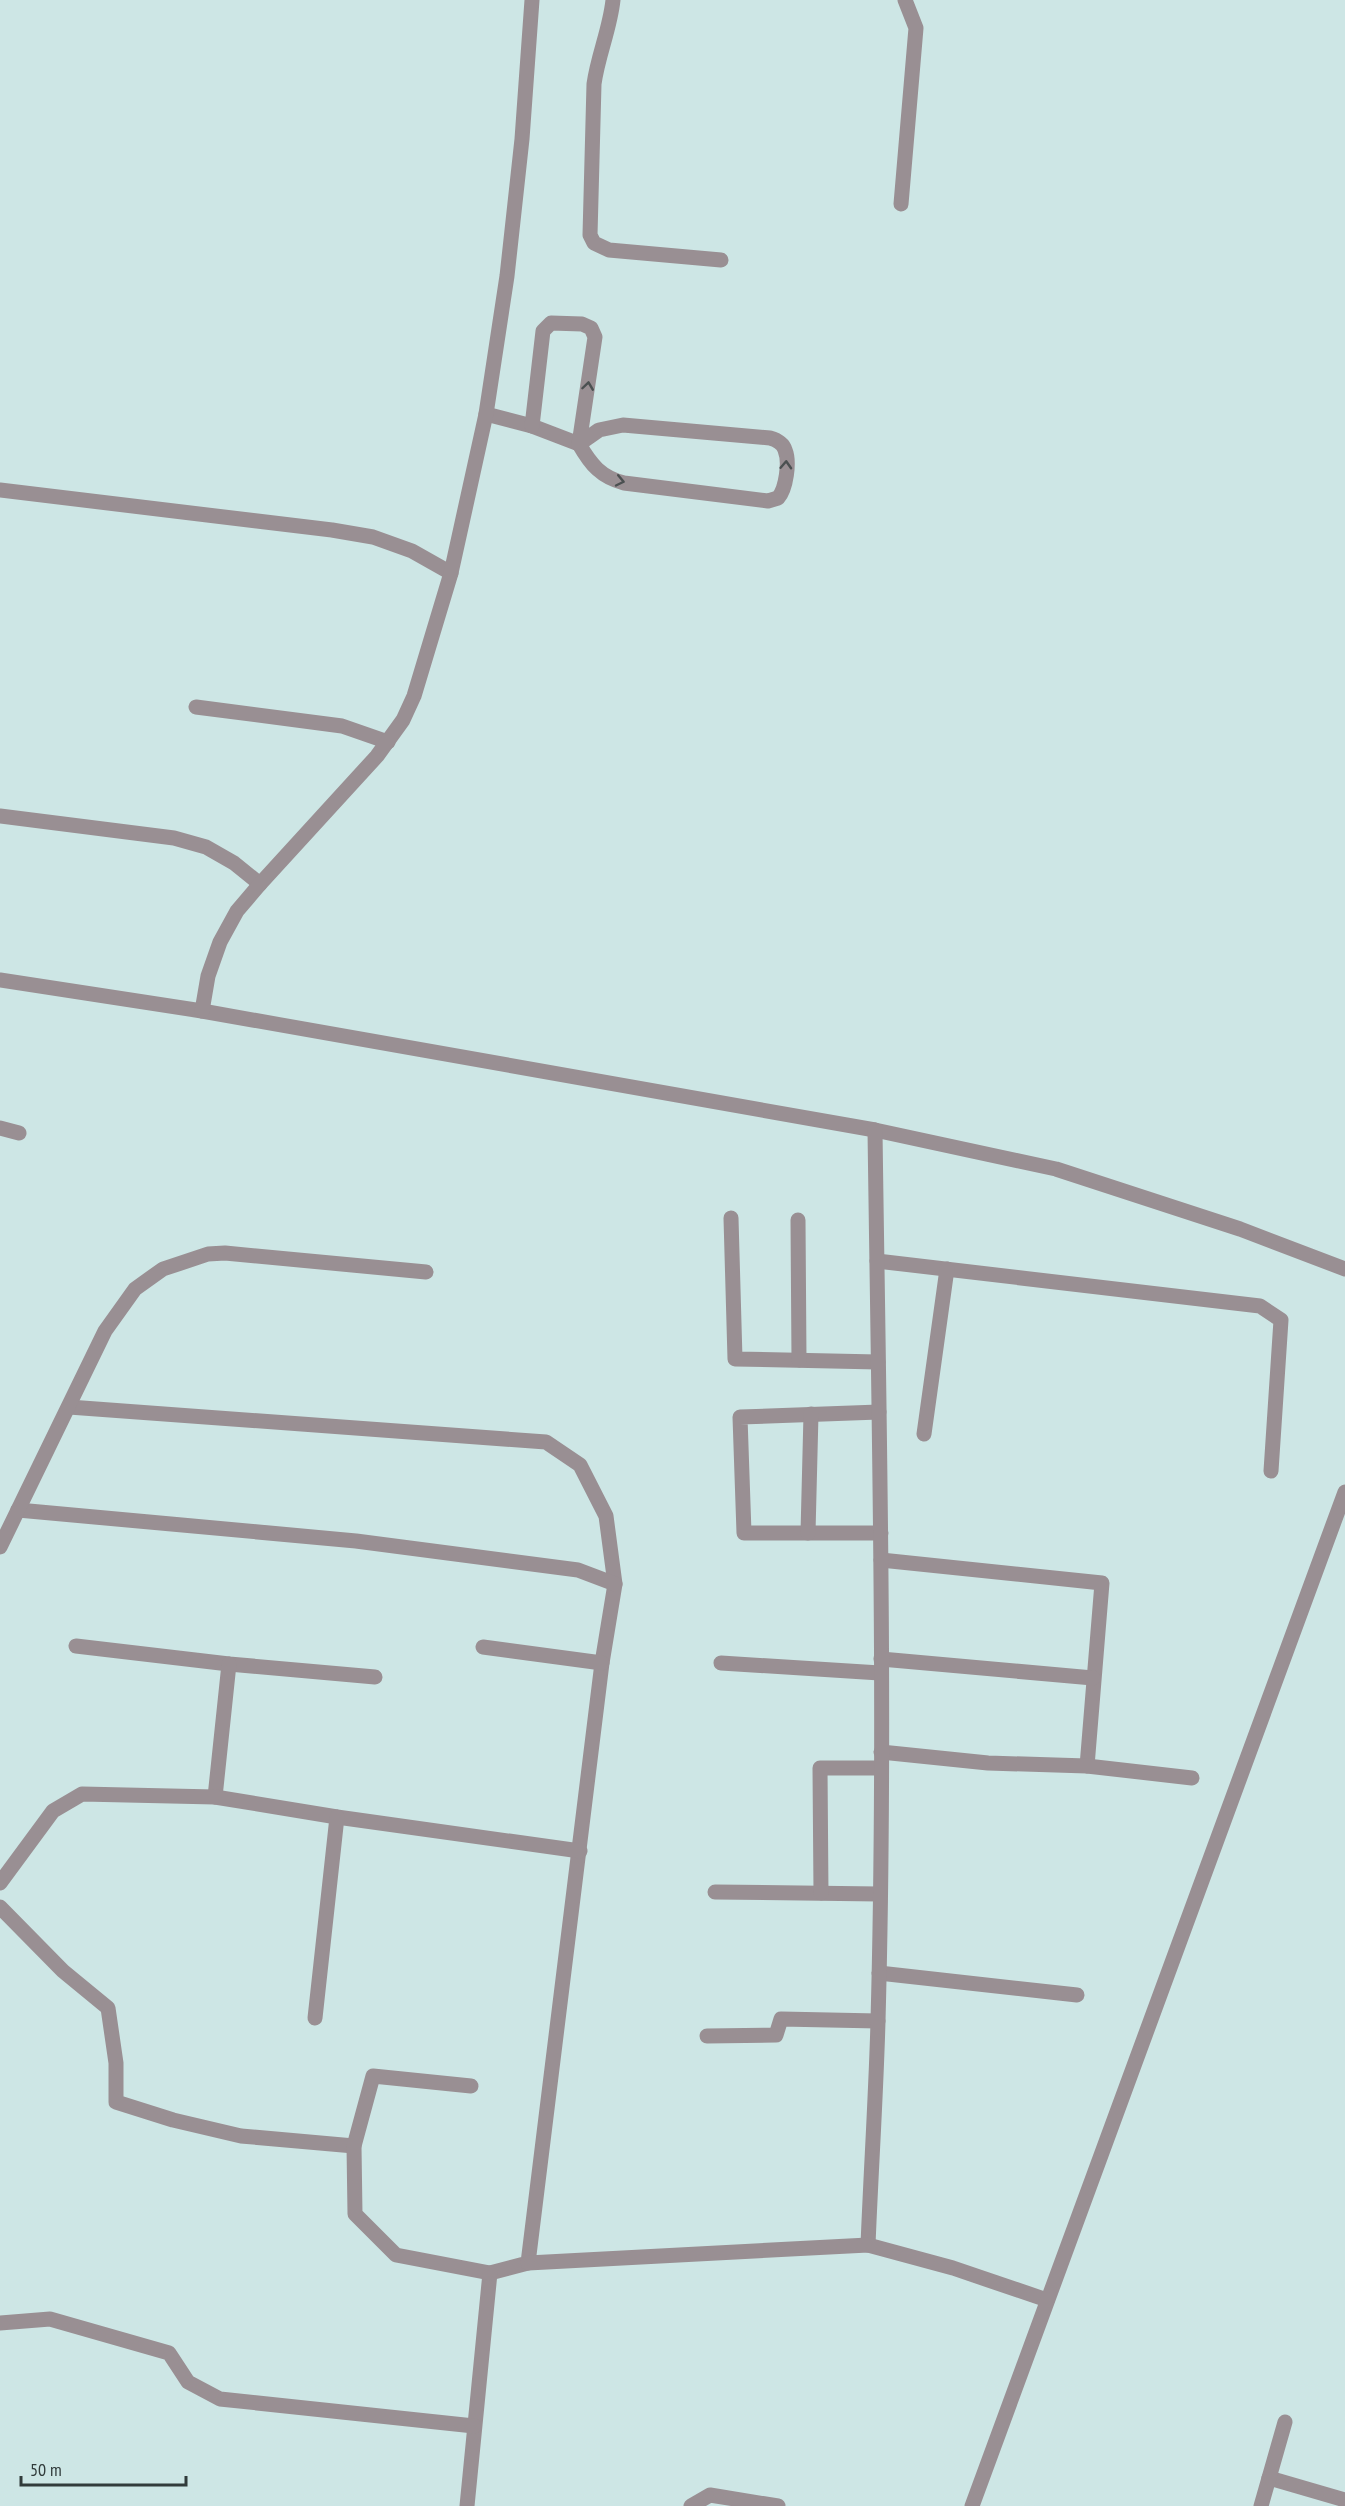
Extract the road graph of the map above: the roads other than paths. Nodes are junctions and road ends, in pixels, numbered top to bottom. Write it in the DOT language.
graph roads {
  1 [pos="532,0"];
  2 [pos="613,0"];
  3 [pos="902,3"];
  4 [pos="901,204"];
  5 [pos="721,260"];
  6 [pos="486,414"];
  7 [pos="532,426"];
  8 [pos="579,444"];
  9 [pos="0,490"];
  10 [pos="451,573"];
  11 [pos="196,707"];
  12 [pos="388,741"];
  13 [pos="0,816"];
  14 [pos="260,884"];
  15 [pos="0,980"];
  16 [pos="202,1011"];
  17 [pos="0,1128"];
  18 [pos="874,1130"];
  19 [pos="19,1134"];
  20 [pos="731,1218"];
  21 [pos="798,1220"];
  22 [pos="877,1261"];
  23 [pos="947,1269"];
  24 [pos="1345,1269"];
  25 [pos="426,1272"];
  26 [pos="799,1360"];
  27 [pos="878,1362"];
  28 [pos="69,1407"];
  29 [pos="879,1412"];
  30 [pos="811,1414"];
  31 [pos="924,1434"];
  32 [pos="1271,1471"];
  33 [pos="1345,1492"];
  34 [pos="18,1510"];
  35 [pos="808,1533"];
  36 [pos="880,1533"];
  37 [pos="0,1547"];
  38 [pos="881,1560"];
  39 [pos="615,1584"];
  40 [pos="76,1646"];
  41 [pos="483,1647"];
  42 [pos="229,1664"];
  43 [pos="602,1664"];
  44 [pos="721,1664"];
  45 [pos="881,1666"];
  46 [pos="375,1677"];
  47 [pos="1093,1678"];
  48 [pos="881,1752"];
  49 [pos="1087,1766"];
  50 [pos="881,1768"];
  51 [pos="1192,1778"];
  52 [pos="215,1797"];
  53 [pos="337,1817"];
  54 [pos="580,1851"];
  55 [pos="0,1883"];
  56 [pos="716,1892"];
  57 [pos="821,1893"];
  58 [pos="879,1894"];
  59 [pos="0,1907"];
  60 [pos="879,1973"];
  61 [pos="1077,1995"];
  62 [pos="315,2018"];
  63 [pos="878,2021"];
  64 [pos="708,2036"];
  65 [pos="471,2086"];
  66 [pos="354,2146"];
  67 [pos="868,2245"];
  68 [pos="528,2263"];
  69 [pos="490,2273"];
  70 [pos="1047,2300"];
  71 [pos="0,2324"];
  72 [pos="1285,2422"];
  73 [pos="474,2426"];
  74 [pos="1269,2478"];
  75 [pos="1345,2500"];
  76 [pos="467,2506"];
  77 [pos="692,2506"];
  78 [pos="778,2506"];
  79 [pos="972,2506"];
  80 [pos="1261,2506"];
  1 -- 6 [label="lane"];
  2 -- 5 [label="lane"];
  3 -- 4 [label="lane"];
  6 -- 7 [label="lane"];
  6 -- 10 [label="lane"];
  7 -- 8 [label="lane"];
  8 -- 7 [label="lane, one-way"];
  8 -- 8 [label="lane, one-way"];
  9 -- 10 [label="lane"];
  10 -- 12 [label="lane"];
  11 -- 12 [label="lane"];
  12 -- 14 [label="lane"];
  13 -- 14 [label="lane"];
  14 -- 16 [label="lane"];
  15 -- 16 [label="lane"];
  16 -- 18 [label="lane"];
  17 -- 19 [label="lane"];
  18 -- 22 [label="lane"];
  18 -- 24 [label="lane"];
  20 -- 26 [label="lane"];
  21 -- 26 [label="lane"];
  22 -- 23 [label="lane"];
  22 -- 27 [label="lane"];
  23 -- 31 [label="lane"];
  23 -- 32 [label="lane"];
  25 -- 28 [label="lane"];
  26 -- 27 [label="lane"];
  27 -- 29 [label="lane"];
  28 -- 34 [label="lane"];
  28 -- 39 [label="lane"];
  29 -- 30 [label="lane"];
  29 -- 36 [label="lane"];
  30 -- 35 [label="lane"];
  30 -- 35 [label="lane"];
  33 -- 70 [label="lane"];
  34 -- 37 [label="lane"];
  34 -- 39 [label="lane"];
  35 -- 36 [label="lane"];
  36 -- 38 [label="lane"];
  38 -- 45 [label="lane"];
  38 -- 47 [label="lane"];
  39 -- 43 [label="lane"];
  40 -- 42 [label="lane"];
  41 -- 43 [label="lane"];
  42 -- 46 [label="lane"];
  42 -- 52 [label="lane"];
  43 -- 54 [label="lane"];
  44 -- 45 [label="lane"];
  45 -- 47 [label="lane"];
  45 -- 48 [label="lane"];
  47 -- 49 [label="lane"];
  48 -- 49 [label="lane"];
  48 -- 50 [label="lane"];
  49 -- 51 [label="lane"];
  50 -- 57 [label="lane"];
  50 -- 58 [label="lane"];
  52 -- 53 [label="lane"];
  52 -- 55 [label="lane"];
  53 -- 54 [label="lane"];
  53 -- 62 [label="lane"];
  54 -- 68 [label="lane"];
  56 -- 57 [label="lane"];
  57 -- 58 [label="lane"];
  58 -- 60 [label="lane"];
  59 -- 66 [label="lane"];
  60 -- 61 [label="lane"];
  60 -- 63 [label="lane"];
  63 -- 64 [label="lane"];
  63 -- 67 [label="lane"];
  65 -- 66 [label="lane"];
  66 -- 69 [label="lane"];
  67 -- 68 [label="lane"];
  67 -- 70 [label="lane"];
  68 -- 69 [label="lane"];
  69 -- 73 [label="lane"];
  70 -- 79 [label="lane"];
  71 -- 73 [label="lane"];
  72 -- 74 [label="lane"];
  73 -- 76 [label="lane"];
  74 -- 75 [label="lane"];
  74 -- 80 [label="lane"];
  77 -- 78 [label="lane"];
}
